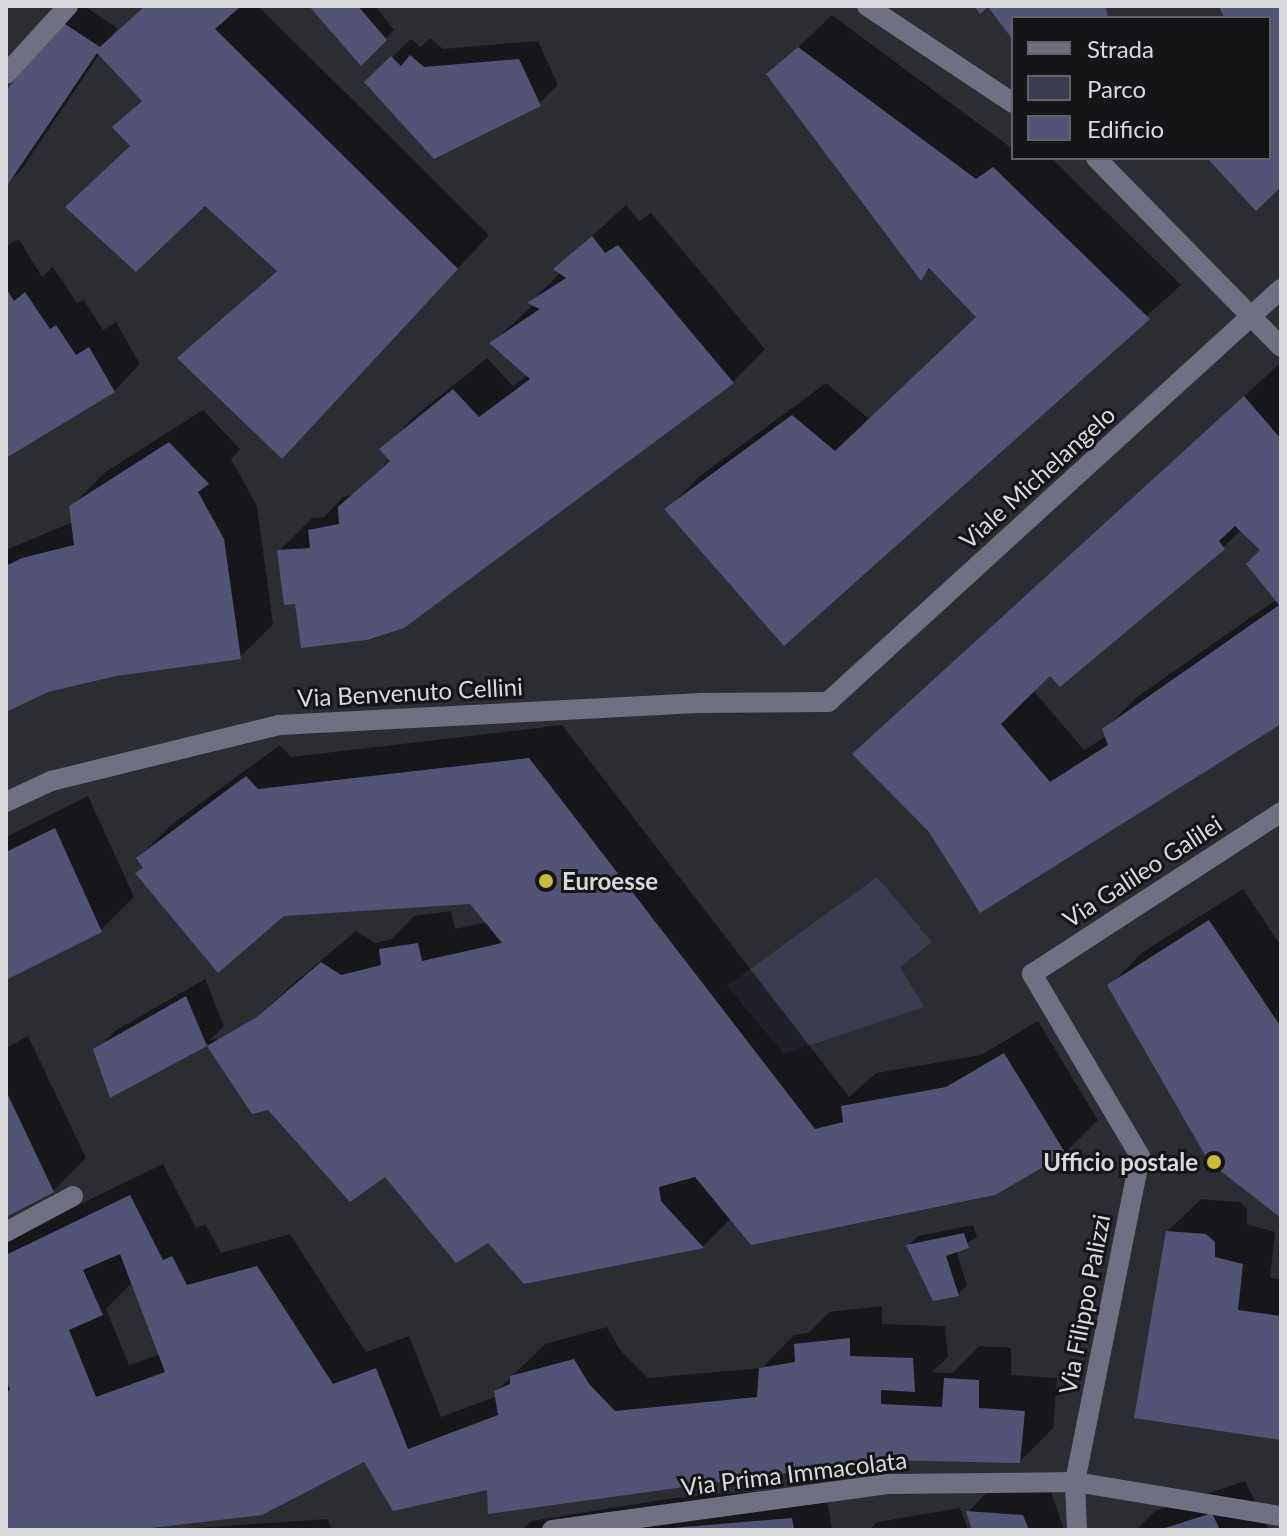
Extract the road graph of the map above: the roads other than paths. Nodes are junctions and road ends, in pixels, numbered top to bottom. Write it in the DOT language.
graph roads {
  1 [pos="68,6"];
  2 [pos="867,6"];
  3 [pos="6,74"];
  4 [pos="1011,102"];
  5 [pos="1098,160"];
  6 [pos="1281,289"];
  7 [pos="1252,316"];
  8 [pos="1281,347"];
  9 [pos="828,702"];
  10 [pos="6,802"];
  11 [pos="1281,812"];
  12 [pos="1032,974"];
  13 [pos="73,1196"];
  14 [pos="6,1232"];
  15 [pos="1075,1482"];
  16 [pos="1281,1516"];
  17 [pos="552,1530"];
  18 [pos="1077,1530"];
  1 -- 3 [label="street"];
  2 -- 4 [label="street"];
  5 -- 7 [label="street"];
  6 -- 7 [label="street, Viale Michelangelo"];
  7 -- 8 [label="street"];
  7 -- 9 [label="street, Viale Michelangelo"];
  9 -- 10 [label="street, Via Benvenuto Cellini"];
  11 -- 12 [label="street, Via Galileo Galilei"];
  12 -- 15 [label="street, Via Filippo Palizzi"];
  13 -- 14 [label="street"];
  15 -- 16 [label="street, Via Prima Immacolata"];
  15 -- 17 [label="street, Via Prima Immacolata"];
  15 -- 18 [label="street, Via Filippo Palizzi"];
}
